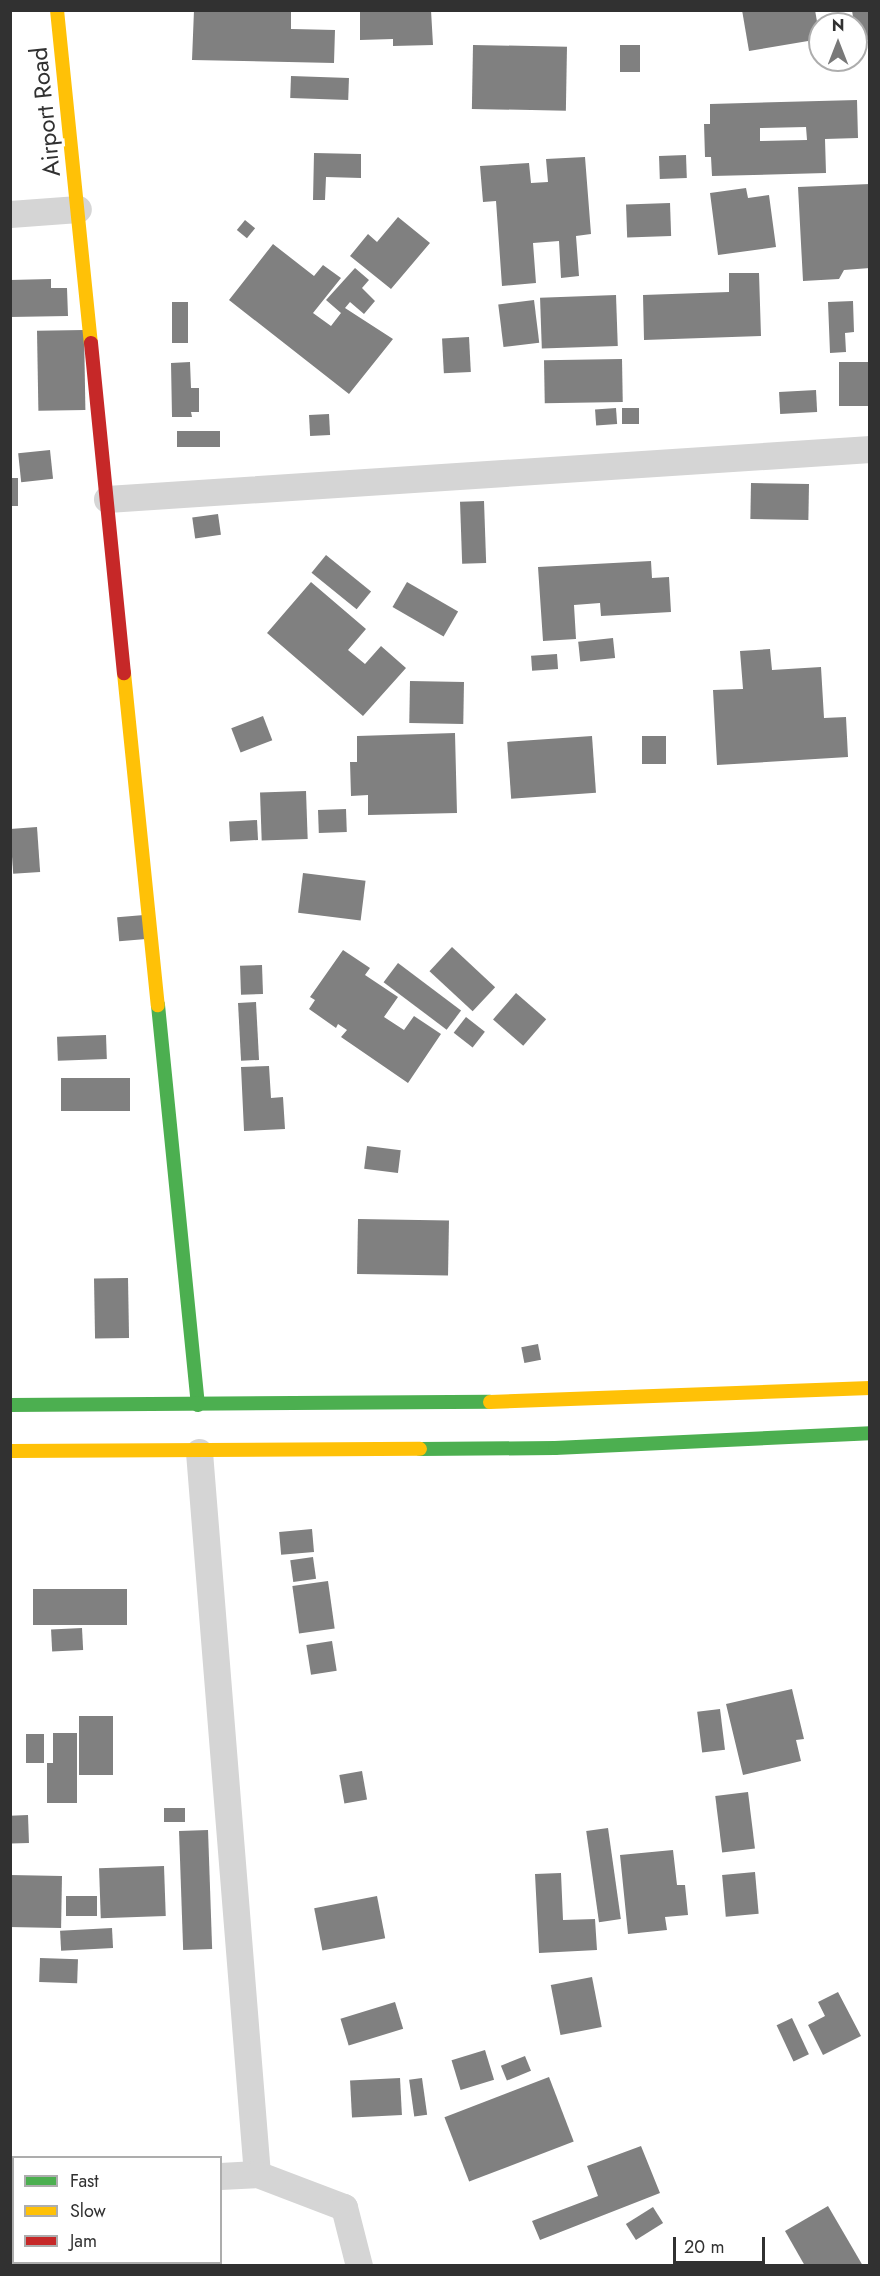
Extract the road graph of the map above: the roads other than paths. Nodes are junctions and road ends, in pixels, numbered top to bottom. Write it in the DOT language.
graph roads {
  1 [pos="57,10"];
  2 [pos="78,208"];
  3 [pos="10,214"];
  4 [pos="870,449"];
  5 [pos="107,499"];
  6 [pos="870,1388"];
  7 [pos="10,1405"];
  8 [pos="198,1405"];
  9 [pos="870,1433"];
  10 [pos="10,1451"];
  11 [pos="200,1452"];
  12 [pos="257,2174"];
  13 [pos="222,2176"];
  14 [pos="359,2265"];
  1 -- 2 [label="street, Airport Road"];
  2 -- 3 [label="street"];
  2 -- 5 [label="street, Airport Road"];
  4 -- 5 [label="street"];
  5 -- 8 [label="street, Airport Road"];
  6 -- 8 [label="street"];
  7 -- 8 [label="street"];
  9 -- 11 [label="street"];
  10 -- 11 [label="street"];
  11 -- 12 [label="street"];
  12 -- 13 [label="street"];
  12 -- 14 [label="street"];
}
